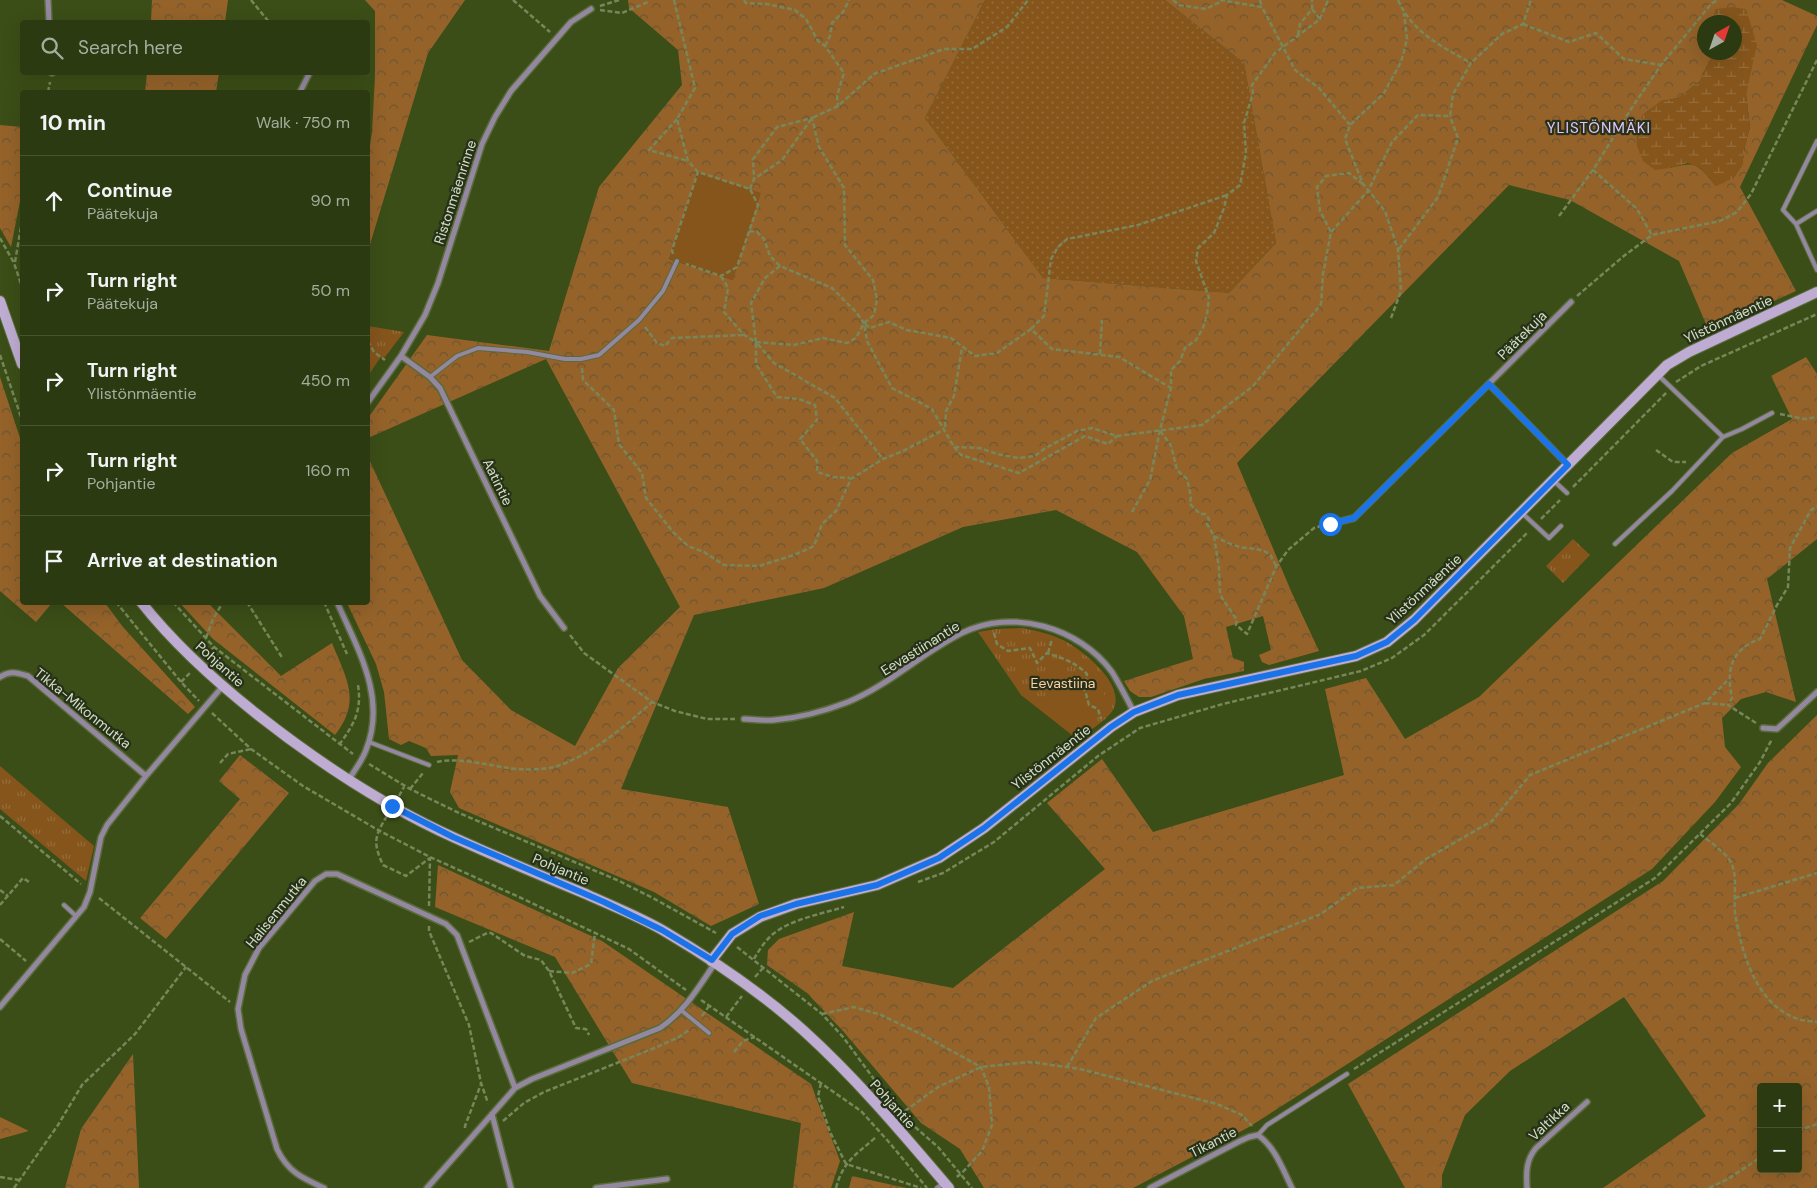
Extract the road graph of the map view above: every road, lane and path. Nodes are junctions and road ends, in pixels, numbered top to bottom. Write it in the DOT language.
graph roads {
  1 [pos="48,0"];
  2 [pos="252,0"];
  3 [pos="513,0"];
  4 [pos="619,0"];
  5 [pos="674,0"];
  6 [pos="744,0"];
  7 [pos="849,0"];
  8 [pos="1028,0"];
  9 [pos="1173,0"];
  10 [pos="1260,0"];
  11 [pos="1312,0"];
  12 [pos="1328,0"];
  13 [pos="1398,0"];
  14 [pos="1531,0"];
  15 [pos="1718,0"];
  16 [pos="1221,1"];
  17 [pos="648,2"];
  18 [pos="1262,7"];
  19 [pos="591,9"];
  20 [pos="1312,9"];
  21 [pos="1404,13"];
  22 [pos="1320,19"];
  23 [pos="49,20"];
  24 [pos="267,20"];
  25 [pos="1523,24"];
  26 [pos="1298,35"];
  27 [pos="557,38"];
  28 [pos="826,46"];
  29 [pos="1283,48"];
  30 [pos="1817,60"];
  31 [pos="1470,63"];
  32 [pos="1661,65"];
  33 [pos="308,75"];
  34 [pos="301,90"];
  35 [pos="838,106"];
  36 [pos="1450,116"];
  37 [pos="812,118"];
  38 [pos="676,119"];
  39 [pos="1350,125"];
  40 [pos="1817,141"];
  41 [pos="688,161"];
  42 [pos="1593,170"];
  43 [pos="698,172"];
  44 [pos="754,179"];
  45 [pos="1362,184"];
  46 [pos="750,189"];
  47 [pos="1368,191"];
  48 [pos="1227,195"];
  49 [pos="1817,211"];
  50 [pos="1559,216"];
  51 [pos="1796,224"];
  52 [pos="749,231"];
  53 [pos="20,232"];
  54 [pos="1331,232"];
  55 [pos="1652,235"];
  56 [pos="0,238"];
  57 [pos="1398,249"];
  58 [pos="677,261"];
  59 [pos="14,263"];
  60 [pos="780,266"];
  61 [pos="1817,270"];
  62 [pos="721,276"];
  63 [pos="20,281"];
  64 [pos="1817,292"];
  65 [pos="0,301"];
  66 [pos="1571,302"];
  67 [pos="1392,318"];
  68 [pos="639,320"];
  69 [pos="1102,320"];
  70 [pos="864,323"];
  71 [pos="1032,329"];
  72 [pos="744,335"];
  73 [pos="756,342"];
  74 [pos="370,345"];
  75 [pos="962,348"];
  76 [pos="1100,354"];
  77 [pos="0,355"];
  78 [pos="401,356"];
  79 [pos="20,358"];
  80 [pos="581,358"];
  81 [pos="384,360"];
  82 [pos="1658,375"];
  83 [pos="430,376"];
  84 [pos="1489,384"];
  85 [pos="1171,388"];
  86 [pos="370,399"];
  87 [pos="1772,413"];
  88 [pos="20,414"];
  89 [pos="1817,417"];
  90 [pos="945,429"];
  91 [pos="1160,430"];
  92 [pos="1117,436"];
  93 [pos="1722,437"];
  94 [pos="954,447"];
  95 [pos="1656,450"];
  96 [pos="882,459"];
  97 [pos="1700,462"];
  98 [pos="1568,465"];
  99 [pos="851,478"];
  100 [pos="1554,481"];
  101 [pos="1567,493"];
  102 [pos="1817,506"];
  103 [pos="1132,512"];
  104 [pos="1522,512"];
  105 [pos="1330,524"];
  106 [pos="1561,526"];
  107 [pos="1214,536"];
  108 [pos="1615,544"];
  109 [pos="1276,567"];
  110 [pos="118,605"];
  111 [pos="143,605"];
  112 [pos="176,605"];
  113 [pos="221,605"];
  114 [pos="249,605"];
  115 [pos="325,605"];
  116 [pos="338,605"];
  117 [pos="992,624"];
  118 [pos="564,628"];
  119 [pos="1054,630"];
  120 [pos="206,638"];
  121 [pos="1048,653"];
  122 [pos="348,655"];
  123 [pos="283,659"];
  124 [pos="0,677"];
  125 [pos="357,680"];
  126 [pos="1728,680"];
  127 [pos="222,687"];
  128 [pos="1817,692"];
  129 [pos="652,702"];
  130 [pos="1705,703"];
  131 [pos="1728,704"];
  132 [pos="205,707"];
  133 [pos="1098,709"];
  134 [pos="1134,712"];
  135 [pos="744,719"];
  136 [pos="1763,728"];
  137 [pos="1777,729"];
  138 [pos="369,742"];
  139 [pos="339,745"];
  140 [pos="251,749"];
  141 [pos="361,760"];
  142 [pos="220,763"];
  143 [pos="429,765"];
  144 [pos="146,776"];
  145 [pos="348,780"];
  146 [pos="410,790"];
  147 [pos="0,816"];
  148 [pos="378,830"];
  149 [pos="1700,834"];
  150 [pos="430,857"];
  151 [pos="1817,873"];
  152 [pos="29,882"];
  153 [pos="0,890"];
  154 [pos="90,892"];
  155 [pos="8,896"];
  156 [pos="1735,898"];
  157 [pos="64,904"];
  158 [pos="0,906"];
  159 [pos="76,916"];
  160 [pos="428,916"];
  161 [pos="595,932"];
  162 [pos="0,939"];
  163 [pos="727,939"];
  164 [pos="461,946"];
  165 [pos="713,962"];
  166 [pos="34,967"];
  167 [pos="186,967"];
  168 [pos="549,971"];
  169 [pos="748,986"];
  170 [pos="693,995"];
  171 [pos="709,1006"];
  172 [pos="0,1007"];
  173 [pos="238,1009"];
  174 [pos="681,1010"];
  175 [pos="822,1014"];
  176 [pos="726,1017"];
  177 [pos="1817,1022"];
  178 [pos="696,1024"];
  179 [pos="709,1033"];
  180 [pos="589,1035"];
  181 [pos="755,1037"];
  182 [pos="734,1052"];
  183 [pos="981,1067"];
  184 [pos="1067,1067"];
  185 [pos="1347,1074"];
  186 [pos="481,1083"];
  187 [pos="821,1083"];
  188 [pos="515,1088"];
  189 [pos="882,1091"];
  190 [pos="1587,1102"];
  191 [pos="905,1111"];
  192 [pos="492,1114"];
  193 [pos="1817,1124"];
  194 [pos="912,1125"];
  195 [pos="496,1127"];
  196 [pos="1802,1130"];
  197 [pos="1258,1135"];
  198 [pos="876,1137"];
  199 [pos="468,1142"];
  200 [pos="1757,1160"];
  201 [pos="846,1164"];
  202 [pos="961,1174"];
  203 [pos="0,1177"];
  204 [pos="667,1179"];
  205 [pos="19,1180"];
  206 [pos="943,1186"];
  207 [pos="1716,1187"];
  208 [pos="14,1188"];
  209 [pos="324,1188"];
  210 [pos="426,1188"];
  211 [pos="511,1188"];
  212 [pos="596,1188"];
  213 [pos="836,1188"];
  214 [pos="921,1188"];
  215 [pos="927,1188"];
  216 [pos="972,1188"];
  217 [pos="1150,1188"];
  218 [pos="1292,1188"];
  219 [pos="1527,1188"];
  220 [pos="1709,1188"];
  1 -- 23 [label="street"];
  2 -- 24 [label="path"];
  3 -- 27 [label="path"];
  4 -- 19 [label="path"];
  5 -- 38 [label="path"];
  6 -- 28 [label="path"];
  7 -- 28 [label="path"];
  8 -- 35 [label="path"];
  9 -- 16 [label="path"];
  10 -- 18 [label="path"];
  11 -- 20 [label="path"];
  12 -- 22 [label="path"];
  13 -- 21 [label="path"];
  14 -- 25 [label="path"];
  15 -- 32 [label="path"];
  16 -- 18 [label="path"];
  17 -- 19 [label="path"];
  18 -- 29 [label="path"];
  19 -- 27 [label="street, Ristonmäenrinne"];
  20 -- 22 [label="path"];
  20 -- 26 [label="path"];
  21 -- 31 [label="path"];
  21 -- 39 [label="path"];
  22 -- 26 [label="path"];
  25 -- 31 [label="path"];
  25 -- 32 [label="path"];
  26 -- 29 [label="path"];
  27 -- 78 [label="street, Ristonmäenrinne"];
  28 -- 35 [label="path"];
  29 -- 39 [label="path"];
  29 -- 48 [label="path"];
  30 -- 55 [label="path"];
  31 -- 36 [label="path"];
  32 -- 42 [label="path"];
  33 -- 34 [label="street"];
  35 -- 37 [label="path"];
  36 -- 47 [label="path"];
  36 -- 57 [label="path"];
  37 -- 44 [label="path"];
  37 -- 44 [label="path"];
  37 -- 70 [label="path"];
  38 -- 41 [label="path"];
  38 -- 41 [label="path"];
  39 -- 45 [label="path"];
  40 -- 51 [label="lane"];
  41 -- 43 [label="path"];
  42 -- 50 [label="path"];
  42 -- 55 [label="path"];
  43 -- 46 [label="path"];
  43 -- 58 [label="path"];
  44 -- 46 [label="path"];
  45 -- 47 [label="path"];
  45 -- 54 [label="path"];
  46 -- 52 [label="path"];
  47 -- 54 [label="path"];
  47 -- 57 [label="path"];
  48 -- 71 [label="path"];
  48 -- 85 [label="path"];
  49 -- 51 [label="lane"];
  51 -- 61 [label="lane"];
  52 -- 60 [label="path"];
  52 -- 62 [label="path"];
  53 -- 59 [label="path"];
  54 -- 91 [label="path"];
  55 -- 66 [label="path"];
  56 -- 59 [label="path"];
  57 -- 67 [label="path"];
  58 -- 62 [label="path"];
  58 -- 68 [label="lane"];
  59 -- 63 [label="path"];
  60 -- 70 [label="path"];
  60 -- 73 [label="path"];
  62 -- 72 [label="path"];
  64 -- 82 [label="street, Ylistönmäentie"];
  65 -- 79 [label="street"];
  66 -- 84 [label="street, Päätekuja"];
  68 -- 72 [label="path"];
  68 -- 80 [label="lane"];
  69 -- 76 [label="path"];
  70 -- 73 [label="path"];
  70 -- 75 [label="path"];
  70 -- 90 [label="path"];
  71 -- 75 [label="path"];
  71 -- 76 [label="path"];
  72 -- 73 [label="path"];
  73 -- 96 [label="path"];
  73 -- 99 [label="path"];
  74 -- 81 [label="path"];
  75 -- 90 [label="path"];
  76 -- 85 [label="path"];
  77 -- 88 [label="path"];
  78 -- 83 [label="street, Aatintie"];
  78 -- 86 [label="street, Ristonmäenrinne"];
  80 -- 83 [label="lane"];
  80 -- 99 [label="path"];
  82 -- 93 [label="lane"];
  82 -- 98 [label="street, Ylistönmäentie"];
  83 -- 118 [label="street, Aatintie"];
  84 -- 98 [label="street"];
  84 -- 105 [label="street, Päätekuja"];
  85 -- 91 [label="path"];
  87 -- 89 [label="path"];
  87 -- 93 [label="lane"];
  90 -- 94 [label="path"];
  90 -- 96 [label="path"];
  91 -- 92 [label="path"];
  91 -- 103 [label="path"];
  91 -- 107 [label="path"];
  92 -- 94 [label="path"];
  92 -- 94 [label="path"];
  93 -- 97 [label="lane"];
  95 -- 97 [label="path"];
  96 -- 99 [label="path"];
  97 -- 108 [label="lane"];
  98 -- 100 [label="street, Ylistönmäentie"];
  100 -- 101 [label="lane"];
  100 -- 104 [label="street, Ylistönmäentie"];
  102 -- 126 [label="path"];
  104 -- 106 [label="lane"];
  104 -- 134 [label="street, Ylistönmäentie"];
  105 -- 109 [label="path"];
  107 -- 109 [label="path"];
  107 -- 109 [label="path"];
  110 -- 132 [label="path"];
  111 -- 127 [label="street, Pohjantie"];
  112 -- 120 [label="path"];
  113 -- 120 [label="path"];
  114 -- 123 [label="path"];
  115 -- 122 [label="path"];
  116 -- 138 [label="street"];
  117 -- 119 [label="street, Eevastiinantie"];
  117 -- 121 [label="path"];
  117 -- 135 [label="street, Eevastiinantie"];
  118 -- 129 [label="path"];
  119 -- 121 [label="path"];
  119 -- 134 [label="street, Eevastiinantie"];
  120 -- 139 [label="path"];
  121 -- 133 [label="path"];
  124 -- 144 [label="street, Tikka-Mikonmutka"];
  125 -- 139 [label="path"];
  126 -- 130 [label="path"];
  126 -- 131 [label="path"];
  127 -- 132 [label="street"];
  127 -- 145 [label="street, Pohjantie"];
  128 -- 137 [label="street"];
  129 -- 135 [label="path"];
  129 -- 143 [label="path"];
  130 -- 131 [label="path"];
  130 -- 184 [label="path"];
  131 -- 136 [label="path"];
  132 -- 140 [label="path"];
  132 -- 144 [label="street"];
  134 -- 163 [label="street, Ylistönmäentie"];
  136 -- 137 [label="street"];
  137 -- 149 [label="path"];
  138 -- 141 [label="street"];
  138 -- 143 [label="lane"];
  139 -- 141 [label="path"];
  140 -- 142 [label="path"];
  140 -- 148 [label="path"];
  141 -- 145 [label="street"];
  141 -- 146 [label="path"];
  143 -- 146 [label="path"];
  144 -- 154 [label="street"];
  145 -- 165 [label="street, Pohjantie"];
  146 -- 163 [label="path"];
  147 -- 154 [label="path"];
  148 -- 150 [label="path"];
  148 -- 150 [label="path"];
  149 -- 156 [label="path"];
  149 -- 185 [label="path"];
  150 -- 160 [label="path"];
  150 -- 161 [label="path"];
  151 -- 156 [label="path"];
  152 -- 155 [label="path"];
  153 -- 155 [label="path"];
  154 -- 159 [label="street"];
  154 -- 167 [label="path"];
  155 -- 158 [label="path"];
  156 -- 177 [label="path"];
  157 -- 159 [label="lane"];
  159 -- 166 [label="street"];
  160 -- 164 [label="street, Halisenmutka"];
  160 -- 173 [label="street, Halisenmutka"];
  160 -- 186 [label="path"];
  161 -- 168 [label="path"];
  161 -- 170 [label="path"];
  162 -- 166 [label="path"];
  163 -- 165 [label="street, Ylistönmäentie"];
  163 -- 175 [label="path"];
  164 -- 168 [label="path"];
  164 -- 188 [label="street, Halisenmutka"];
  165 -- 169 [label="street, Pohjantie"];
  165 -- 170 [label="street"];
  166 -- 172 [label="street"];
  167 -- 173 [label="path"];
  167 -- 205 [label="path"];
  168 -- 180 [label="path"];
  169 -- 176 [label="path"];
  169 -- 206 [label="street, Pohjantie"];
  170 -- 171 [label="path"];
  170 -- 174 [label="street"];
  171 -- 176 [label="path"];
  171 -- 178 [label="path"];
  173 -- 209 [label="street, Halisenmutka"];
  174 -- 178 [label="lane"];
  174 -- 188 [label="street"];
  175 -- 183 [label="path"];
  175 -- 189 [label="path"];
  176 -- 181 [label="path"];
  178 -- 179 [label="lane"];
  178 -- 195 [label="path"];
  181 -- 182 [label="path"];
  181 -- 187 [label="path"];
  183 -- 184 [label="path"];
  183 -- 191 [label="path"];
  183 -- 202 [label="path"];
  184 -- 197 [label="path"];
  185 -- 197 [label="lane"];
  186 -- 192 [label="path"];
  186 -- 199 [label="path"];
  187 -- 201 [label="path"];
  187 -- 215 [label="path"];
  188 -- 192 [label="street"];
  190 -- 219 [label="street, Valtikka"];
  192 -- 195 [label="street"];
  192 -- 199 [label="street"];
  193 -- 196 [label="path"];
  194 -- 202 [label="path"];
  195 -- 211 [label="street"];
  197 -- 217 [label="street, Tikantie"];
  197 -- 218 [label="street, Tikantie"];
  198 -- 201 [label="path"];
  199 -- 210 [label="street"];
  200 -- 207 [label="path"];
  201 -- 213 [label="path"];
  201 -- 214 [label="path"];
  202 -- 206 [label="path"];
  202 -- 216 [label="path"];
  203 -- 205 [label="path"];
  204 -- 212 [label="street"];
  205 -- 208 [label="path"];
  207 -- 220 [label="path"];
}
